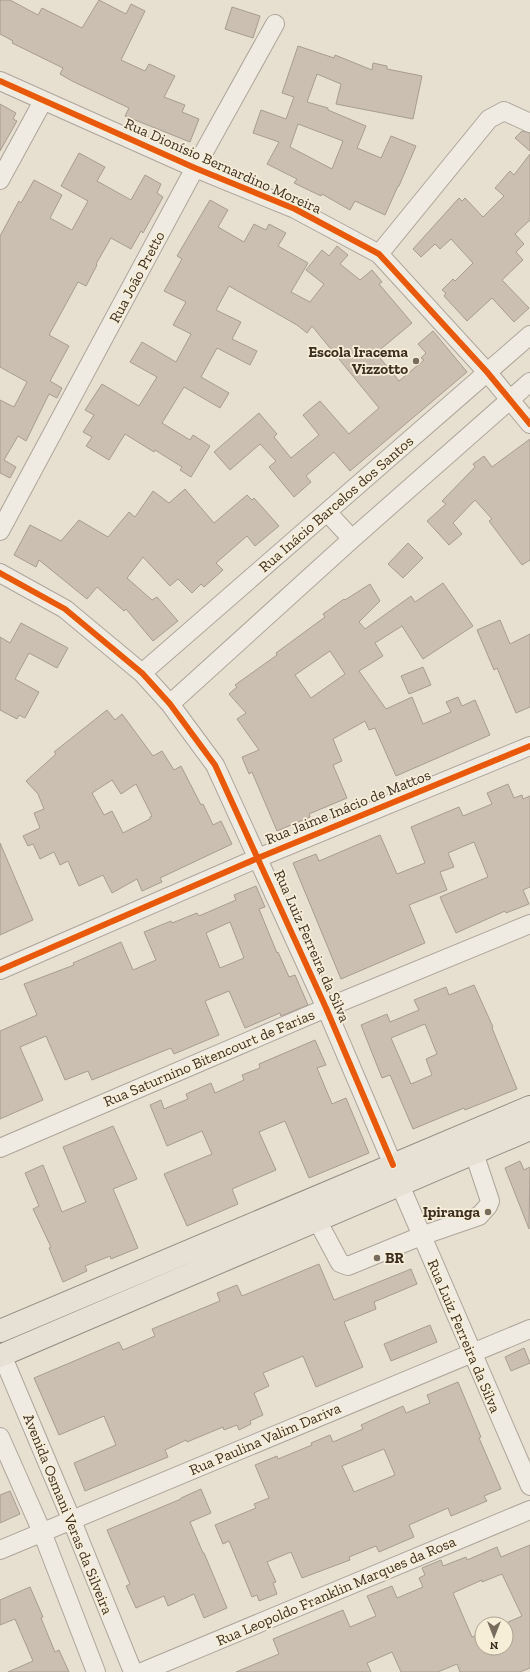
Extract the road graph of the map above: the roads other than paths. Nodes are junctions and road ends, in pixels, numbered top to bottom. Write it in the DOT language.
graph roads {
  1 [pos="275,24"];
  2 [pos="0,81"];
  3 [pos="42,101"];
  4 [pos="530,123"];
  5 [pos="195,168"];
  6 [pos="0,180"];
  7 [pos="379,254"];
  8 [pos="530,335"];
  9 [pos="487,372"];
  10 [pos="530,382"];
  11 [pos="509,400"];
  12 [pos="530,424"];
  13 [pos="327,512"];
  14 [pos="0,531"];
  15 [pos="352,539"];
  16 [pos="0,573"];
  17 [pos="142,673"];
  18 [pos="170,704"];
  19 [pos="530,746"];
  20 [pos="258,858"];
  21 [pos="530,924"];
  22 [pos="0,970"];
  23 [pos="326,1008"];
  24 [pos="530,1107"];
  25 [pos="530,1129"];
  26 [pos="0,1148"];
  27 [pos="474,1153"];
  28 [pos="396,1175"];
  29 [pos="318,1220"];
  30 [pos="421,1236"];
  31 [pos="530,1328"];
  32 [pos="0,1331"];
  33 [pos="472,1353"];
  34 [pos="1,1354"];
  35 [pos="0,1437"];
  36 [pos="530,1486"];
  37 [pos="530,1510"];
  38 [pos="72,1520"];
  39 [pos="42,1532"];
  40 [pos="0,1550"];
  41 [pos="96,1672"];
  42 [pos="133,1672"];
  43 [pos="142,1672"];
  1 -- 5 [label="street, Rua João Pretto"];
  2 -- 3 [label="street, Rua Dionísio Bernardino Moreira"];
  3 -- 5 [label="street, Rua Dionísio Bernardino Moreira"];
  3 -- 6 [label="street"];
  4 -- 7 [label="street"];
  5 -- 7 [label="street, Rua Dionísio Bernardino Moreira"];
  5 -- 14 [label="street, Rua João Pretto"];
  7 -- 9 [label="street, Rua Dionísio Bernardino Moreira"];
  8 -- 9 [label="street, Rua Inácio Barcelos dos Santos"];
  9 -- 11 [label="street, Rua Dionísio Bernardino Moreira"];
  9 -- 13 [label="street, Rua Inácio Barcelos dos Santos"];
  10 -- 11 [label="street"];
  11 -- 12 [label="street, Rua Dionísio Bernardino Moreira"];
  11 -- 15 [label="street"];
  13 -- 15 [label="street"];
  13 -- 17 [label="street, Rua Inácio Barcelos dos Santos"];
  15 -- 18 [label="street"];
  16 -- 17 [label="street, Rua Luiz Ferreira da Silva"];
  17 -- 18 [label="street, Rua Luiz Ferreira da Silva"];
  18 -- 20 [label="street, Rua Luiz Ferreira da Silva"];
  19 -- 20 [label="street, Rua Jaime Inácio de Mattos"];
  20 -- 22 [label="street, Rua Jaime Inácio de Mattos"];
  20 -- 23 [label="street, Rua Luiz Ferreira da Silva"];
  21 -- 23 [label="street, Rua Saturnino Bitencourt de Farias"];
  23 -- 26 [label="street, Rua Saturnino Bitencourt de Farias"];
  23 -- 28 [label="street, Rua Luiz Ferreira da Silva"];
  24 -- 28 [label="main road"];
  25 -- 27 [label="main road"];
  27 -- 28 [label="main road"];
  27 -- 30 [label="street"];
  28 -- 29 [label="main road"];
  28 -- 30 [label="street, Rua Luiz Ferreira da Silva"];
  28 -- 32 [label="main road"];
  29 -- 30 [label="street"];
  29 -- 34 [label="main road"];
  30 -- 33 [label="street, Rua Luiz Ferreira da Silva"];
  31 -- 33 [label="street, Rua Paulina Valim Dariva"];
  33 -- 36 [label="street, Rua Luiz Ferreira da Silva"];
  33 -- 38 [label="street, Rua Paulina Valim Dariva"];
  34 -- 38 [label="street, Avenida Osmani Veras da Silveira"];
  35 -- 39 [label="street, Avenida Osmani Veras da Silveira"];
  37 -- 43 [label="street, Rua Leopoldo Franklin Marques da Rosa"];
  38 -- 39 [label="street, Rua Paulina Valim Dariva"];
  38 -- 42 [label="street, Avenida Osmani Veras da Silveira"];
  39 -- 40 [label="street, Rua Paulina Valim Dariva"];
  39 -- 41 [label="street, Avenida Osmani Veras da Silveira"];
}
